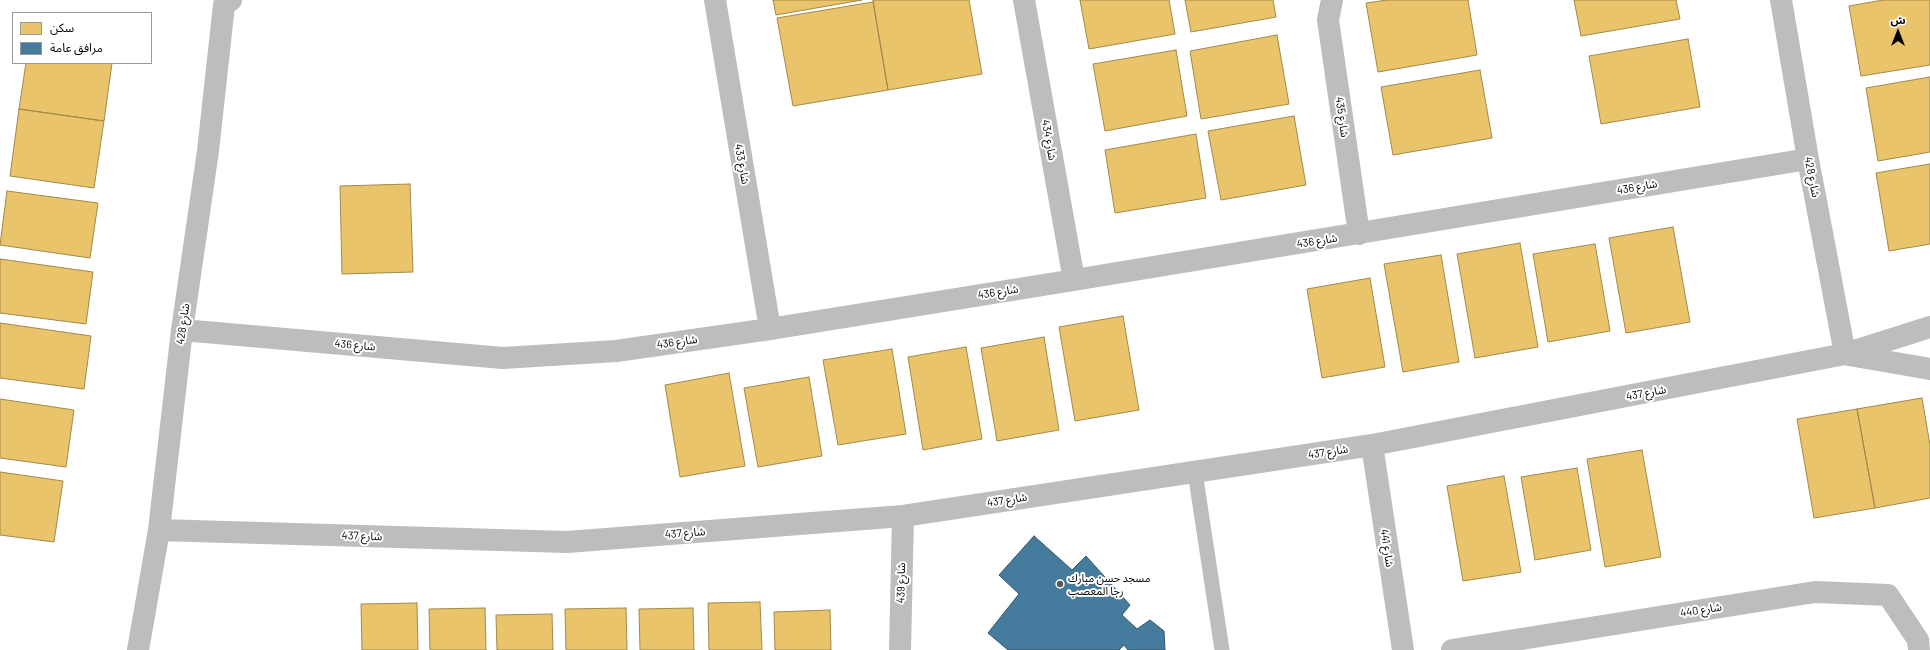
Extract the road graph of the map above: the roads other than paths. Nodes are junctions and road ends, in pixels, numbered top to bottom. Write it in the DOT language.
graph roads {
  1 [pos="715,0"];
  2 [pos="1024,0"];
  3 [pos="1332,0"];
  4 [pos="1781,0"];
  5 [pos="222,2"];
  6 [pos="1808,159"];
  7 [pos="1359,234"];
  8 [pos="1074,280"];
  9 [pos="1930,327"];
  10 [pos="770,329"];
  11 [pos="182,330"];
  12 [pos="1845,354"];
  13 [pos="1930,369"];
  14 [pos="1372,445"];
  15 [pos="1195,472"];
  16 [pos="903,516"];
  17 [pos="159,530"];
  18 [pos="138,650"];
  19 [pos="900,650"];
  20 [pos="1222,650"];
  21 [pos="1403,650"];
  22 [pos="1452,650"];
  23 [pos="1919,650"];
  1 -- 10 [label="street, شارع 433"];
  2 -- 8 [label="street, شارع 434"];
  3 -- 7 [label="street, شارع 435"];
  4 -- 6 [label="street, شارع 428"];
  5 -- 11 [label="street, شارع 428"];
  6 -- 7 [label="street, شارع 436"];
  6 -- 12 [label="street, شارع 428"];
  7 -- 8 [label="street, شارع 436"];
  8 -- 10 [label="street, شارع 436"];
  9 -- 12 [label="street, شارع 437"];
  10 -- 11 [label="street, شارع 436"];
  11 -- 17 [label="street, شارع 428"];
  12 -- 13 [label="street, شارع 437"];
  12 -- 14 [label="street, شارع 437"];
  14 -- 15 [label="street, شارع 437"];
  14 -- 21 [label="street, شارع 441"];
  15 -- 16 [label="street, شارع 437"];
  15 -- 20 [label="lane"];
  16 -- 17 [label="street, شارع 437"];
  16 -- 19 [label="street, شارع 439"];
  17 -- 18 [label="street, شارع 428"];
  22 -- 23 [label="street, شارع 440"];
}
